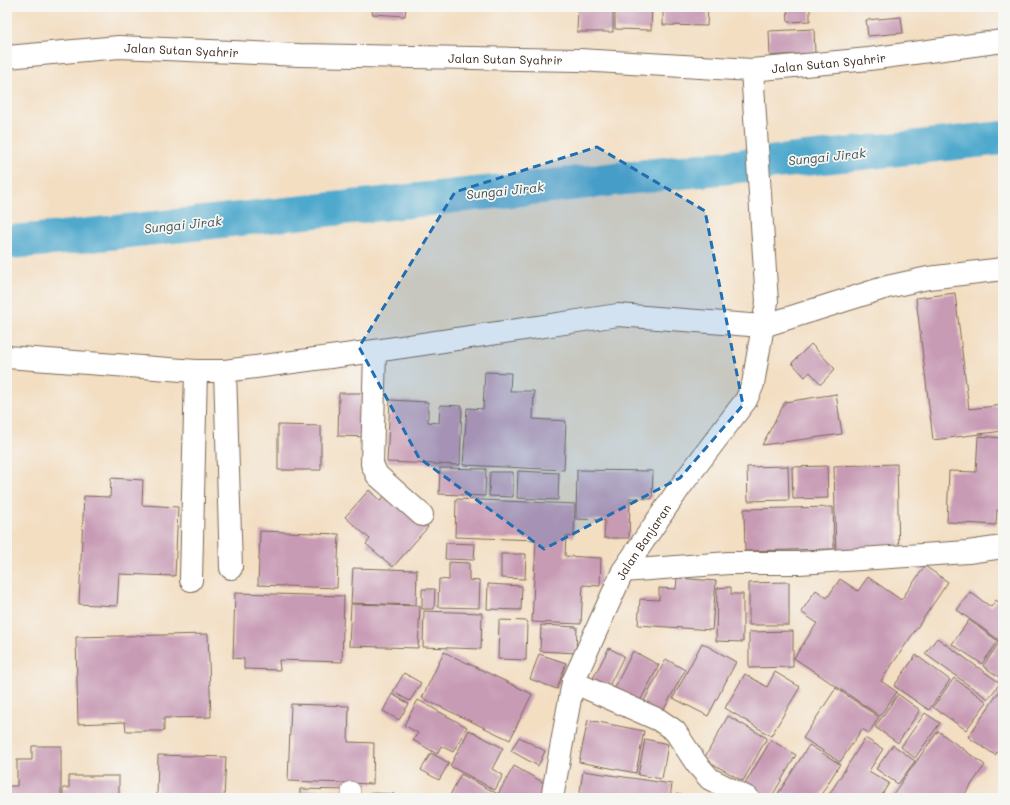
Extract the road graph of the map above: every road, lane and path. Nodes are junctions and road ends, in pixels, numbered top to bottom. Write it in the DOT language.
graph roads {
  1 [pos="1003,41"];
  2 [pos="7,57"];
  3 [pos="752,70"];
  4 [pos="1003,269"];
  5 [pos="763,326"];
  6 [pos="375,351"];
  7 [pos="7,357"];
  8 [pos="225,371"];
  9 [pos="196,372"];
  10 [pos="422,515"];
  11 [pos="1003,547"];
  12 [pos="231,568"];
  13 [pos="623,571"];
  14 [pos="191,580"];
  15 [pos="573,682"];
  16 [pos="552,798"];
  17 [pos="748,798"];
  1 -- 3 [label="street, Jalan Sutan Syahrir"];
  2 -- 3 [label="street, Jalan Sutan Syahrir"];
  3 -- 5 [label="street, Jalan Banjaran"];
  4 -- 5 [label="street"];
  5 -- 6 [label="street"];
  5 -- 13 [label="street, Jalan Banjaran"];
  6 -- 8 [label="street"];
  6 -- 10 [label="street"];
  7 -- 9 [label="street"];
  8 -- 9 [label="street"];
  8 -- 12 [label="street"];
  9 -- 14 [label="street"];
  11 -- 13 [label="street"];
  13 -- 15 [label="street, Jalan Banjaran"];
  15 -- 16 [label="street, Jalan Banjaran"];
  15 -- 17 [label="street"];
}
